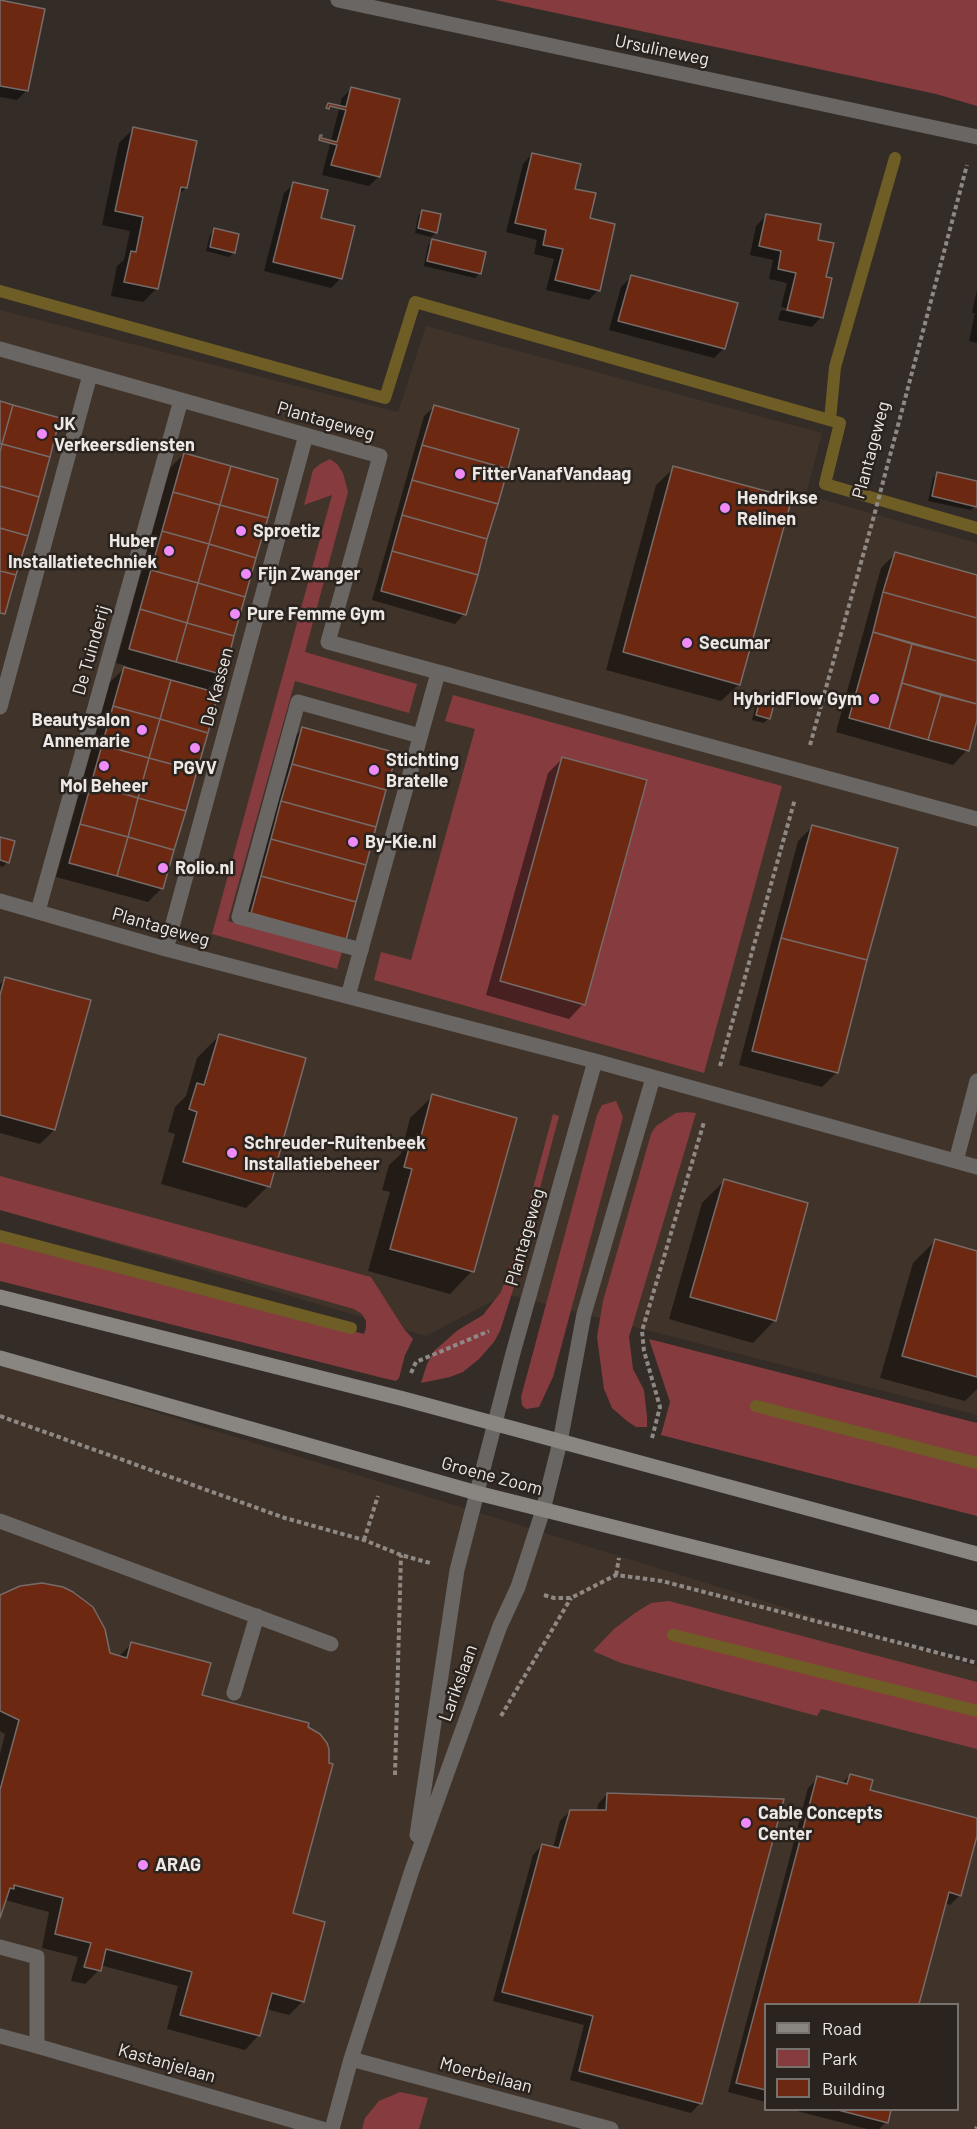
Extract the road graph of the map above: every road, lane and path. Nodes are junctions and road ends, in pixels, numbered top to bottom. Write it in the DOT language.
graph roads {
  1 [pos="338,0"];
  2 [pos="976,137"];
  3 [pos="0,349"];
  4 [pos="90,375"];
  5 [pos="181,400"];
  6 [pos="306,435"];
  7 [pos="438,673"];
  8 [pos="0,706"];
  9 [pos="420,736"];
  10 [pos="802,772"];
  11 [pos="977,819"];
  12 [pos="0,901"];
  13 [pos="38,911"];
  14 [pos="166,949"];
  15 [pos="361,950"];
  16 [pos="348,996"];
  17 [pos="595,1061"];
  18 [pos="653,1078"];
  19 [pos="977,1081"];
  20 [pos="712,1093"];
  21 [pos="956,1161"];
  22 [pos="977,1167"];
  23 [pos="0,1297"];
  24 [pos="0,1358"];
  25 [pos="495,1424"];
  26 [pos="560,1442"];
  27 [pos="645,1465"];
  28 [pos="477,1493"];
  29 [pos="543,1510"];
  30 [pos="0,1521"];
  31 [pos="626,1531"];
  32 [pos="977,1554"];
  33 [pos="400,1555"];
  34 [pos="616,1575"];
  35 [pos="257,1616"];
  36 [pos="977,1618"];
  37 [pos="331,1644"];
  38 [pos="234,1693"];
  39 [pos="396,1780"];
  40 [pos="412,1870"];
  41 [pos="0,1947"];
  42 [pos="0,2036"];
  43 [pos="37,2046"];
  44 [pos="351,2059"];
  45 [pos="322,2129"];
  46 [pos="332,2129"];
  47 [pos="612,2129"];
  1 -- 2 [label="street, Ursulineweg"];
  2 -- 10 [label="path, Plantageweg"];
  3 -- 4 [label="street, Plantageweg"];
  4 -- 5 [label="street, Plantageweg"];
  4 -- 8 [label="street"];
  5 -- 6 [label="street, Plantageweg"];
  5 -- 13 [label="street, De Tuinderij"];
  6 -- 7 [label="street, Plantageweg"];
  6 -- 14 [label="street, De Kassen"];
  7 -- 9 [label="street"];
  7 -- 10 [label="street, Plantageweg"];
  9 -- 15 [label="street"];
  9 -- 15 [label="street"];
  10 -- 11 [label="street, Plantageweg"];
  10 -- 20 [label="path, Plantageweg"];
  12 -- 13 [label="street, Plantageweg"];
  13 -- 14 [label="street, Plantageweg"];
  14 -- 16 [label="street, Plantageweg"];
  15 -- 16 [label="street"];
  16 -- 17 [label="street, Plantageweg"];
  17 -- 18 [label="street, Plantageweg"];
  17 -- 25 [label="street, Plantageweg"];
  18 -- 20 [label="street, Plantageweg"];
  18 -- 26 [label="street"];
  19 -- 21 [label="street"];
  20 -- 21 [label="street, Plantageweg"];
  20 -- 27 [label="path"];
  21 -- 22 [label="street, Plantageweg"];
  23 -- 25 [label="main road"];
  24 -- 28 [label="main road, Groene Zoom"];
  25 -- 26 [label="main road"];
  25 -- 28 [label="street, Plantageweg"];
  26 -- 27 [label="main road"];
  26 -- 29 [label="street, Larikslaan"];
  27 -- 32 [label="main road"];
  28 -- 29 [label="main road, Groene Zoom"];
  28 -- 40 [label="street, Larikslaan"];
  29 -- 31 [label="main road, Groene Zoom"];
  29 -- 40 [label="street, Larikslaan"];
  30 -- 35 [label="street"];
  31 -- 34 [label="path"];
  31 -- 36 [label="main road, Groene Zoom"];
  33 -- 39 [label="path"];
  35 -- 37 [label="street"];
  35 -- 38 [label="street"];
  40 -- 44 [label="street, Larikslaan"];
  41 -- 43 [label="street"];
  42 -- 43 [label="street, Kastanjelaan"];
  43 -- 45 [label="street, Kastanjelaan"];
  44 -- 46 [label="street, Larikslaan"];
  44 -- 47 [label="street, Moerbeilaan"];
}
